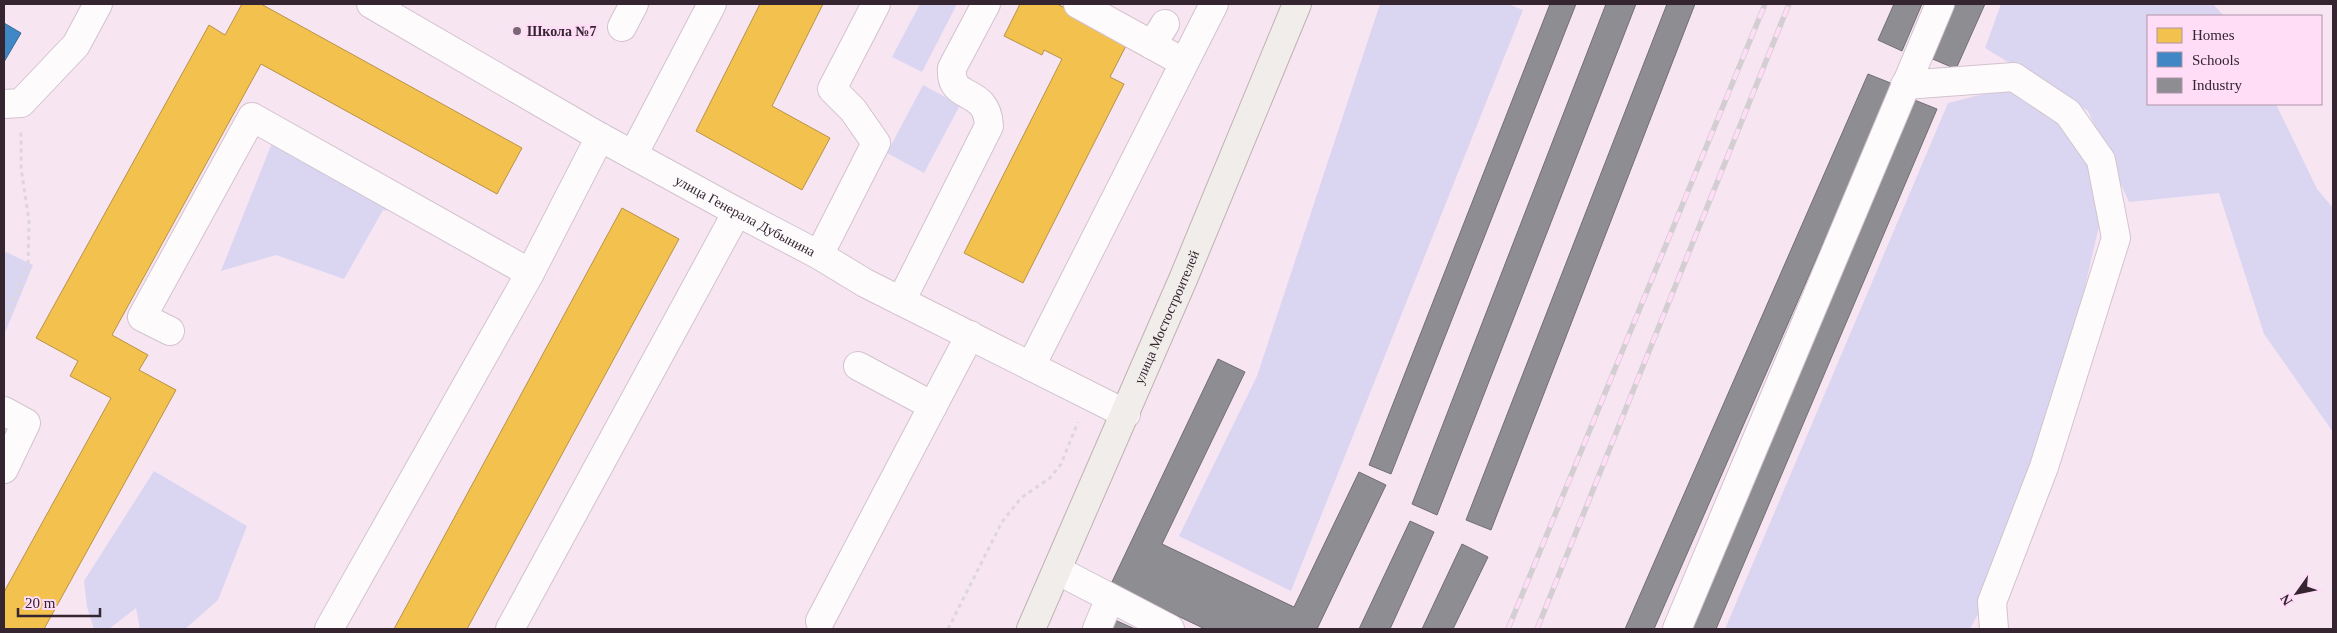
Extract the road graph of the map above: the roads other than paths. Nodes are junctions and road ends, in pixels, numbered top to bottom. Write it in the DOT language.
graph roads {
  1 [pos="98,4"];
  2 [pos="371,4"];
  3 [pos="712,4"];
  4 [pos="876,4"];
  5 [pos="986,4"];
  6 [pos="1078,4"];
  7 [pos="1214,4"];
  8 [pos="1296,4"];
  9 [pos="1940,4"];
  10 [pos="1183,62"];
  11 [pos="1905,85"];
  12 [pos="13,104"];
  13 [pos="600,137"];
  14 [pos="633,155"];
  15 [pos="737,212"];
  16 [pos="819,254"];
  17 [pos="530,273"];
  18 [pos="901,301"];
  19 [pos="170,331"];
  20 [pos="970,335"];
  21 [pos="858,366"];
  22 [pos="1031,366"];
  23 [pos="933,406"];
  24 [pos="4,411"];
  25 [pos="1126,414"];
  26 [pos="4,469"];
  27 [pos="1058,570"];
  28 [pos="1110,598"];
  29 [pos="820,621"];
  30 [pos="329,629"];
  31 [pos="510,629"];
  32 [pos="1031,629"];
  33 [pos="1096,629"];
  34 [pos="1170,629"];
  35 [pos="1677,629"];
  36 [pos="1994,629"];
  1 -- 12 [label="street"];
  2 -- 13 [label="street, улица Генерала Дубынина"];
  3 -- 14 [label="street"];
  4 -- 16 [label="street"];
  5 -- 18 [label="street"];
  6 -- 10 [label="street"];
  7 -- 10 [label="street"];
  8 -- 25 [label="main road, улица Мостостроителей"];
  9 -- 11 [label="street"];
  10 -- 22 [label="street"];
  11 -- 35 [label="street"];
  11 -- 36 [label="street"];
  13 -- 14 [label="street, улица Генерала Дубынина"];
  13 -- 17 [label="street"];
  14 -- 15 [label="street, улица Генерала Дубынина"];
  15 -- 16 [label="street, улица Генерала Дубынина"];
  15 -- 31 [label="street"];
  16 -- 18 [label="street, улица Генерала Дубынина"];
  17 -- 19 [label="street"];
  17 -- 30 [label="street"];
  18 -- 20 [label="street, улица Генерала Дубынина"];
  20 -- 22 [label="street, улица Генерала Дубынина"];
  20 -- 23 [label="street"];
  21 -- 23 [label="street"];
  22 -- 25 [label="street, улица Генерала Дубынина"];
  23 -- 29 [label="street"];
  24 -- 26 [label="street"];
  25 -- 27 [label="main road, улица Мостостроителей"];
  27 -- 28 [label="street"];
  27 -- 32 [label="main road, улица Мостостроителей"];
  28 -- 33 [label="street"];
  28 -- 34 [label="street"];
}
